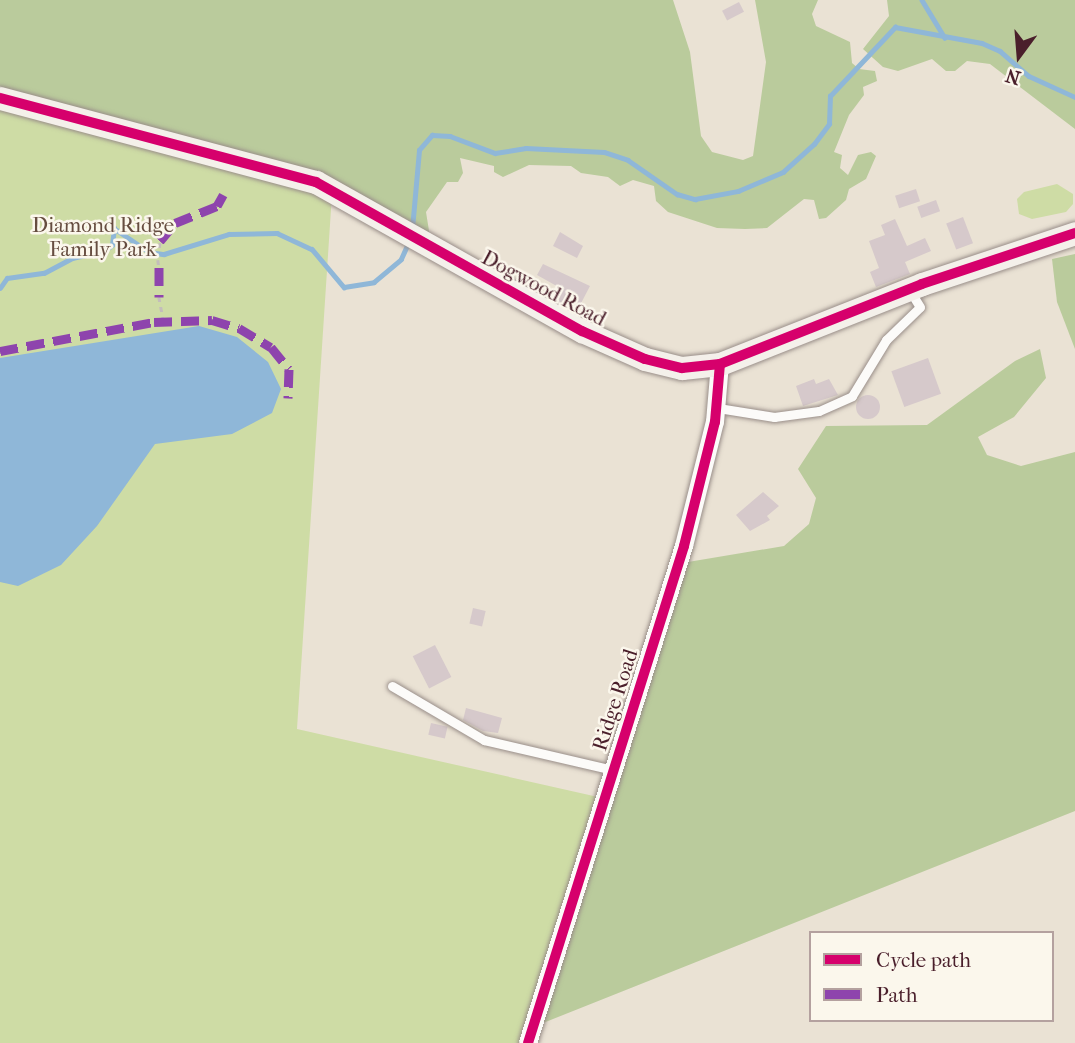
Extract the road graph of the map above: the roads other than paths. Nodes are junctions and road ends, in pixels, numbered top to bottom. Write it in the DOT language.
graph roads {
  1 [pos="0,98"];
  2 [pos="1075,233"];
  3 [pos="909,289"];
  4 [pos="720,364"];
  5 [pos="718,408"];
  6 [pos="392,686"];
  7 [pos="613,770"];
  8 [pos="528,1043"];
  1 -- 4 [label="street, Dogwood Road"];
  2 -- 3 [label="street, Dogwood Road"];
  3 -- 4 [label="street, Dogwood Road"];
  3 -- 5 [label="lane"];
  4 -- 5 [label="street, Ridge Road"];
  5 -- 7 [label="street, Ridge Road"];
  6 -- 7 [label="lane"];
  7 -- 8 [label="street, Ridge Road"];
}
